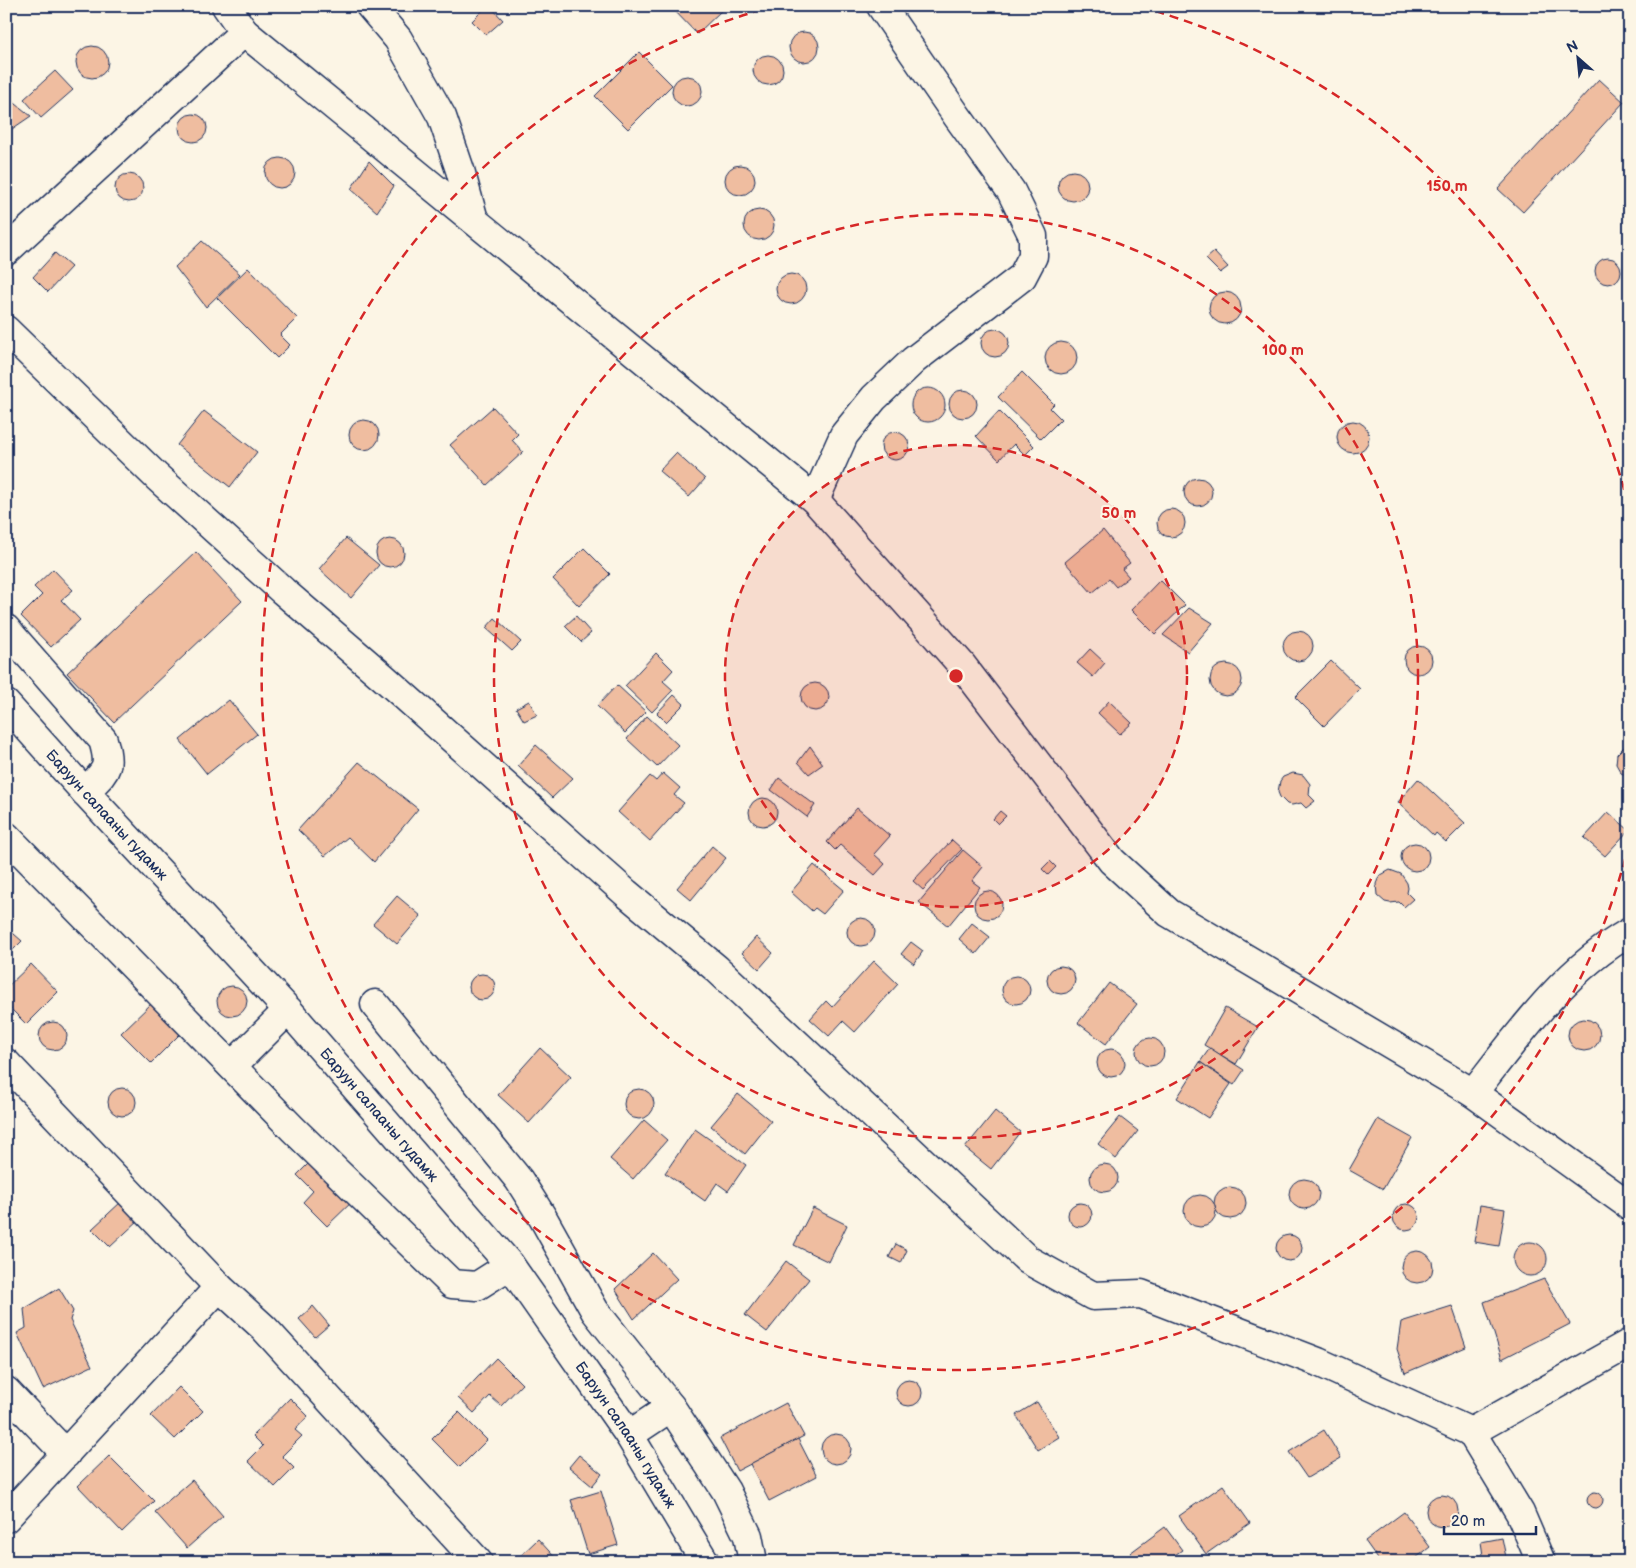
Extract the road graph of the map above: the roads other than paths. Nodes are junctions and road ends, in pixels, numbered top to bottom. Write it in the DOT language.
graph roads {
  1 [pos="226,6"];
  2 [pos="370,6"];
  3 [pos="881,6"];
  4 [pos="244,32"];
  5 [pos="474,220"];
  6 [pos="6,251"];
  7 [pos="6,330"];
  8 [pos="815,500"];
  9 [pos="6,628"];
  10 [pos="6,704"];
  11 [pos="85,792"];
  12 [pos="6,836"];
  13 [pos="1630,932"];
  14 [pos="376,1004"];
  15 [pos="288,1010"];
  16 [pos="6,1063"];
  17 [pos="232,1066"];
  18 [pos="1473,1094"];
  19 [pos="1630,1206"];
  20 [pos="510,1265"];
  21 [pos="219,1287"];
  22 [pos="1630,1343"];
  23 [pos="6,1391"];
  24 [pos="671,1407"];
  25 [pos="1471,1432"];
  26 [pos="629,1435"];
  27 [pos="66,1454"];
  28 [pos="6,1518"];
  29 [pos="704,1561"];
  30 [pos="478,1562"];
  31 [pos="753,1562"];
  32 [pos="1541,1562"];
  1 -- 4 [label="street"];
  2 -- 5 [label="street"];
  3 -- 8 [label="street"];
  4 -- 5 [label="street"];
  4 -- 6 [label="street"];
  5 -- 8 [label="street"];
  7 -- 25 [label="street"];
  8 -- 18 [label="street"];
  9 -- 11 [label="street"];
  10 -- 11 [label="street, Баруун салааны гудамж"];
  11 -- 15 [label="street, Баруун салааны гудамж"];
  12 -- 17 [label="street"];
  13 -- 18 [label="street"];
  14 -- 24 [label="street"];
  15 -- 17 [label="street"];
  15 -- 20 [label="street, Баруун салааны гудамж"];
  16 -- 21 [label="street"];
  17 -- 20 [label="street"];
  18 -- 19 [label="street"];
  20 -- 26 [label="street, Баруун салааны гудамж"];
  21 -- 27 [label="street"];
  21 -- 30 [label="street"];
  22 -- 25 [label="street"];
  23 -- 27 [label="street"];
  24 -- 26 [label="street"];
  24 -- 31 [label="street"];
  25 -- 32 [label="street"];
  26 -- 29 [label="street, Баруун салааны гудамж"];
  27 -- 28 [label="street"];
}
